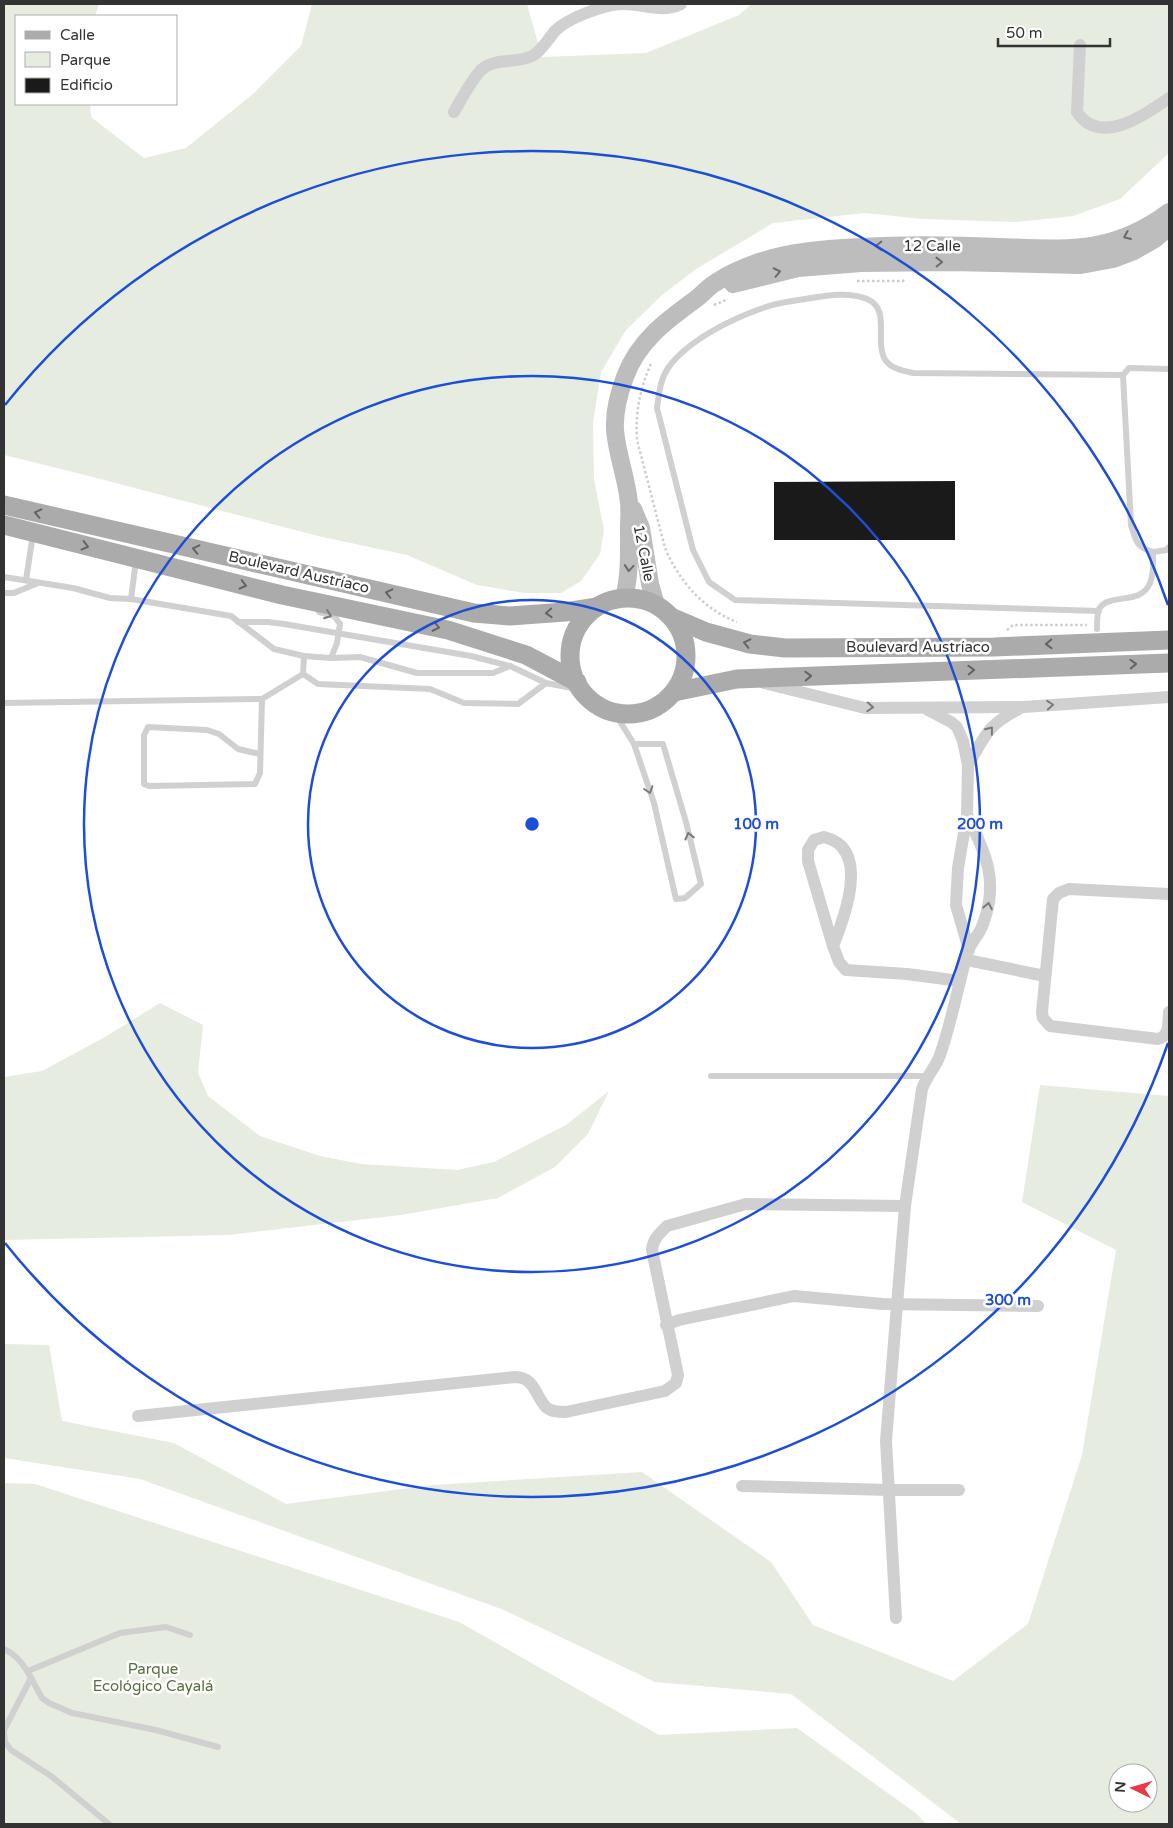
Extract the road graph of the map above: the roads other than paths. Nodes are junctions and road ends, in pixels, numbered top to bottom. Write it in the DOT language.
graph roads {
  1 [pos="681,4"];
  2 [pos="1080,46"];
  3 [pos="1169,98"];
  4 [pos="454,112"];
  5 [pos="1169,212"];
  6 [pos="1169,228"];
  7 [pos="703,303"];
  8 [pos="1169,369"];
  9 [pos="1123,375"];
  10 [pos="629,503"];
  11 [pos="4,505"];
  12 [pos="4,525"];
  13 [pos="33,533"];
  14 [pos="1169,547"];
  15 [pos="1153,552"];
  16 [pos="136,558"];
  17 [pos="4,577"];
  18 [pos="26,580"];
  19 [pos="39,582"];
  20 [pos="4,593"];
  21 [pos="282,595"];
  22 [pos="624,598"];
  23 [pos="131,599"];
  24 [pos="656,605"];
  25 [pos="597,607"];
  26 [pos="303,608"];
  27 [pos="311,610"];
  28 [pos="1098,611"];
  29 [pos="671,617"];
  30 [pos="238,622"];
  31 [pos="1097,627"];
  32 [pos="1169,640"];
  33 [pos="304,656"];
  34 [pos="331,658"];
  35 [pos="1169,663"];
  36 [pos="510,666"];
  37 [pos="303,674"];
  38 [pos="737,679"];
  39 [pos="546,683"];
  40 [pos="579,686"];
  41 [pos="674,692"];
  42 [pos="1169,697"];
  43 [pos="262,699"];
  44 [pos="4,703"];
  45 [pos="1024,707"];
  46 [pos="926,709"];
  47 [pos="614,712"];
  48 [pos="634,744"];
  49 [pos="260,754"];
  50 [pos="968,764"];
  51 [pos="967,815"];
  52 [pos="1169,894"];
  53 [pos="833,946"];
  54 [pos="968,955"];
  55 [pos="1045,976"];
  56 [pos="960,981"];
  57 [pos="1169,1012"];
  58 [pos="711,1076"];
  59 [pos="926,1076"];
  60 [pos="905,1206"];
  61 [pos="896,1304"];
  62 [pos="1038,1306"];
  63 [pos="666,1325"];
  64 [pos="138,1416"];
  65 [pos="742,1486"];
  66 [pos="889,1490"];
  67 [pos="959,1490"];
  68 [pos="896,1618"];
  69 [pos="190,1635"];
  70 [pos="4,1649"];
  71 [pos="28,1671"];
  72 [pos="31,1678"];
  73 [pos="4,1732"];
  74 [pos="218,1747"];
  75 [pos="109,1824"];
  1 -- 4 [label="street"];
  2 -- 3 [label="street"];
  5 -- 7 [label="street, 12 Calle, one-way"];
  7 -- 6 [label="street, 12 Calle, one-way"];
  7 -- 10 [label="street, 12 Calle"];
  8 -- 9 [label="lane"];
  9 -- 15 [label="lane"];
  9 -- 28 [label="lane"];
  10 -- 22 [label="street, 12 Calle, one-way"];
  10 -- 24 [label="street, 12 Calle"];
  25 -- 11 [label="main road, Boulevard Austríaco, one-way"];
  12 -- 13 [label="main road, Boulevard Austríaco"];
  13 -- 16 [label="main road, Boulevard Austríaco, one-way"];
  13 -- 18 [label="lane"];
  14 -- 15 [label="lane"];
  15 -- 28 [label="lane"];
  16 -- 21 [label="main road, Boulevard Austríaco, one-way"];
  16 -- 23 [label="lane"];
  17 -- 18 [label="lane"];
  18 -- 19 [label="lane"];
  19 -- 20 [label="lane"];
  19 -- 23 [label="lane"];
  21 -- 26 [label="lane"];
  21 -- 40 [label="main road, Boulevard Austríaco, one-way"];
  22 -- 24 [label="main road"];
  22 -- 25 [label="main road"];
  23 -- 30 [label="lane"];
  24 -- 29 [label="main road"];
  25 -- 40 [label="main road"];
  27 -- 34 [label="lane, one-way, bridge"];
  28 -- 31 [label="lane"];
  32 -- 29 [label="main road, Boulevard Austríaco, one-way"];
  29 -- 41 [label="main road"];
  30 -- 33 [label="lane"];
  30 -- 36 [label="lane"];
  33 -- 34 [label="lane"];
  33 -- 37 [label="lane"];
  34 -- 36 [label="lane"];
  38 -- 35 [label="main road, Boulevard Austríaco, one-way"];
  36 -- 39 [label="lane"];
  37 -- 39 [label="lane"];
  37 -- 43 [label="lane"];
  38 -- 41 [label="main road, Boulevard Austríaco"];
  38 -- 46 [label="street, one-way"];
  39 -- 40 [label="lane"];
  40 -- 47 [label="main road"];
  41 -- 47 [label="main road"];
  45 -- 42 [label="street, one-way"];
  43 -- 44 [label="lane"];
  43 -- 49 [label="lane"];
  45 -- 46 [label="street"];
  50 -- 45 [label="street, one-way"];
  46 -- 50 [label="street"];
  47 -- 48 [label="lane"];
  48 -- 48 [label="lane, one-way"];
  49 -- 49 [label="lane"];
  50 -- 51 [label="street"];
  51 -- 54 [label="street"];
  54 -- 51 [label="street, one-way"];
  52 -- 55 [label="street"];
  53 -- 53 [label="street"];
  53 -- 56 [label="street"];
  54 -- 55 [label="street"];
  54 -- 56 [label="street"];
  55 -- 57 [label="street"];
  56 -- 59 [label="street"];
  58 -- 59 [label="lane"];
  59 -- 60 [label="street"];
  60 -- 61 [label="street"];
  60 -- 63 [label="street"];
  61 -- 62 [label="street"];
  61 -- 63 [label="street"];
  61 -- 66 [label="street"];
  63 -- 64 [label="street"];
  65 -- 66 [label="street"];
  66 -- 67 [label="street"];
  66 -- 68 [label="street"];
  69 -- 71 [label="lane"];
  70 -- 71 [label="lane"];
  71 -- 72 [label="lane"];
  72 -- 73 [label="lane"];
  72 -- 74 [label="lane"];
  73 -- 75 [label="lane"];
}
